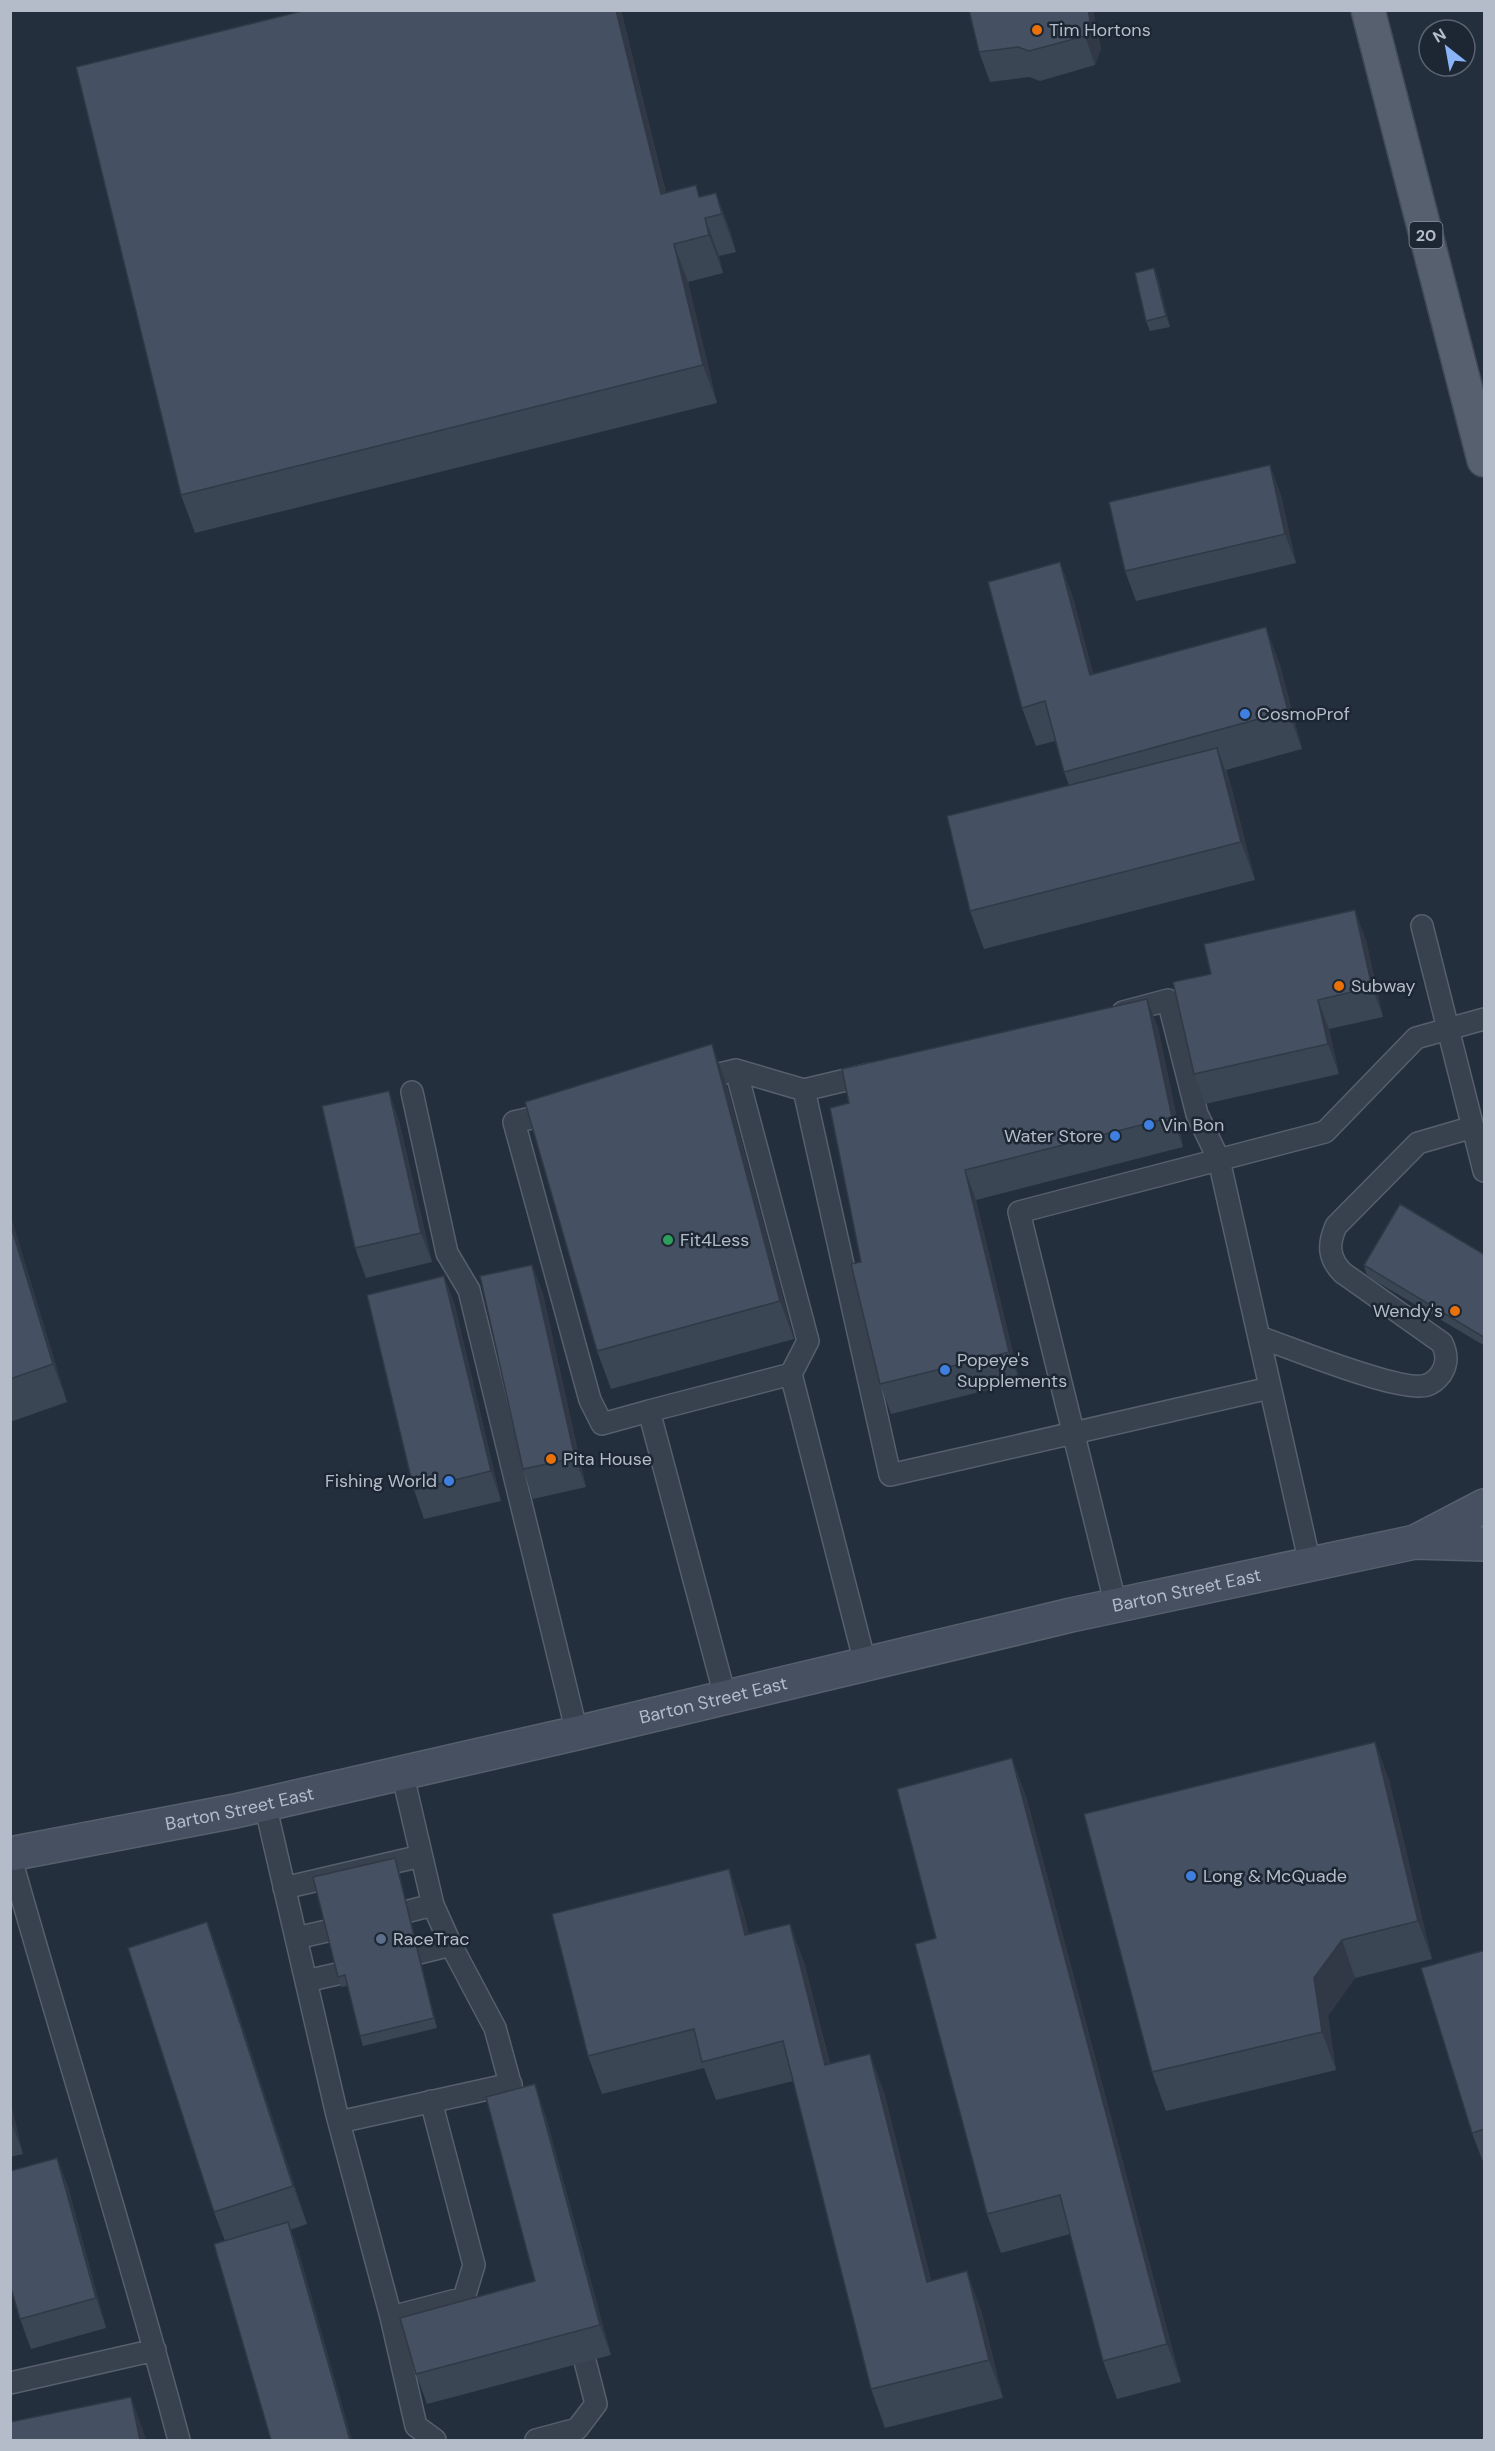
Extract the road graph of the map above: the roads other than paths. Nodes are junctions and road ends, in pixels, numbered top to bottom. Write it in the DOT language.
graph roads {
  1 [pos="1368,10"];
  2 [pos="1485,460"];
  3 [pos="1422,926"];
  4 [pos="1100,1017"];
  5 [pos="1485,1019"];
  6 [pos="1448,1029"];
  7 [pos="896,1068"];
  8 [pos="736,1071"];
  9 [pos="678,1084"];
  10 [pos="804,1090"];
  11 [pos="412,1092"];
  12 [pos="573,1108"];
  13 [pos="1473,1127"];
  14 [pos="1218,1160"];
  15 [pos="1485,1171"];
  16 [pos="1258,1336"];
  17 [pos="791,1374"];
  18 [pos="1270,1388"];
  19 [pos="649,1411"];
  20 [pos="1074,1435"];
  21 [pos="1485,1506"];
  22 [pos="1415,1542"];
  23 [pos="1485,1544"];
  24 [pos="1310,1564"];
  25 [pos="1116,1606"];
  26 [pos="865,1663"];
  27 [pos="725,1696"];
  28 [pos="577,1733"];
  29 [pos="402,1772"];
  30 [pos="265,1804"];
  31 [pos="10,1855"];
  32 [pos="421,1856"];
  33 [pos="284,1888"];
  34 [pos="433,1905"];
  35 [pos="409,1911"];
  36 [pos="327,1931"];
  37 [pos="296,1938"];
  38 [pos="451,1945"];
  39 [pos="419,1953"];
  40 [pos="337,1974"];
  41 [pos="306,1981"];
  42 [pos="511,2084"];
  43 [pos="431,2101"];
  44 [pos="520,2120"];
  45 [pos="339,2122"];
  46 [pos="391,2317"];
  47 [pos="155,2350"];
  48 [pos="585,2361"];
  49 [pos="10,2383"];
  50 [pos="179,2440"];
  51 [pos="435,2440"];
  52 [pos="536,2440"];
  1 -- 2 [label="main road, 20"];
  3 -- 6 [label="lane"];
  4 -- 14 [label="lane"];
  5 -- 6 [label="lane"];
  6 -- 13 [label="lane"];
  6 -- 14 [label="lane"];
  7 -- 10 [label="lane"];
  8 -- 9 [label="lane"];
  8 -- 10 [label="lane"];
  8 -- 17 [label="lane"];
  10 -- 20 [label="lane"];
  11 -- 28 [label="lane"];
  12 -- 19 [label="lane"];
  13 -- 15 [label="lane"];
  13 -- 16 [label="lane"];
  14 -- 16 [label="lane"];
  14 -- 20 [label="lane"];
  16 -- 18 [label="lane"];
  17 -- 19 [label="lane"];
  17 -- 26 [label="lane"];
  18 -- 20 [label="lane"];
  18 -- 24 [label="lane"];
  19 -- 27 [label="lane"];
  20 -- 25 [label="lane"];
  21 -- 22 [label="main road, Barton Street East"];
  22 -- 23 [label="main road, Barton Street East"];
  22 -- 24 [label="main road, Barton Street East"];
  24 -- 25 [label="main road, Barton Street East"];
  25 -- 26 [label="main road, Barton Street East"];
  26 -- 27 [label="main road, Barton Street East"];
  27 -- 28 [label="main road, Barton Street East"];
  28 -- 29 [label="main road, Barton Street East"];
  29 -- 30 [label="main road, Barton Street East"];
  29 -- 32 [label="lane"];
  30 -- 31 [label="main road, Barton Street East"];
  30 -- 33 [label="lane"];
  31 -- 47 [label="lane"];
  32 -- 33 [label="lane"];
  32 -- 34 [label="lane"];
  33 -- 37 [label="lane"];
  34 -- 35 [label="lane"];
  34 -- 38 [label="lane"];
  36 -- 37 [label="lane"];
  37 -- 41 [label="lane"];
  38 -- 39 [label="lane"];
  38 -- 42 [label="lane"];
  40 -- 41 [label="lane"];
  41 -- 45 [label="lane"];
  42 -- 43 [label="lane"];
  42 -- 44 [label="lane"];
  43 -- 45 [label="lane"];
  43 -- 46 [label="lane"];
  45 -- 46 [label="lane"];
  46 -- 51 [label="lane"];
  47 -- 49 [label="lane"];
  47 -- 50 [label="lane"];
  48 -- 52 [label="lane"];
}
